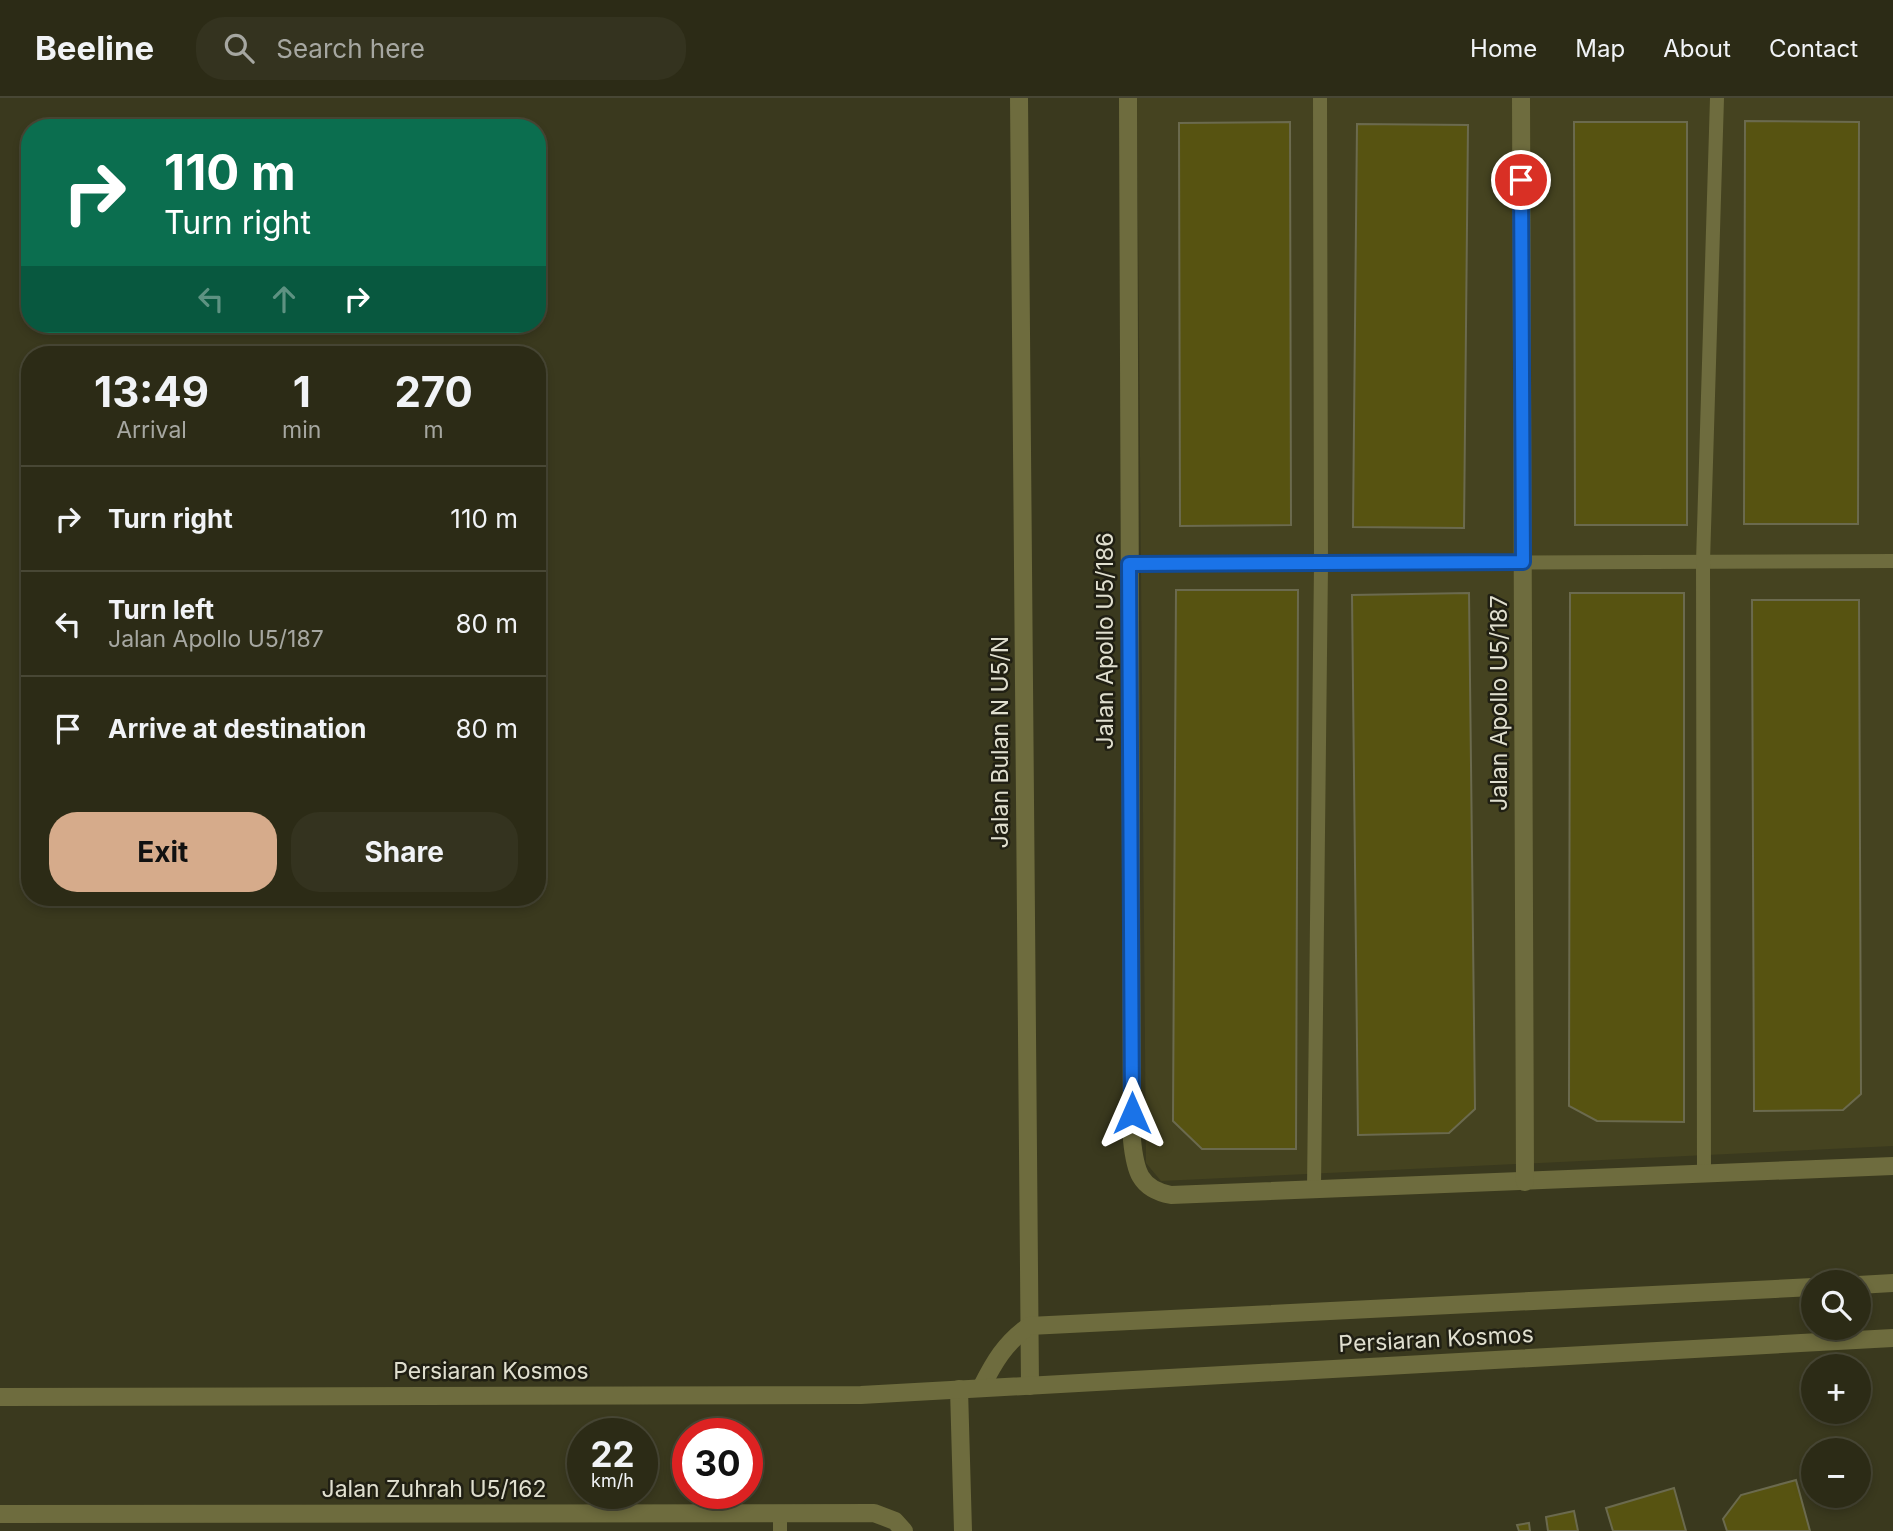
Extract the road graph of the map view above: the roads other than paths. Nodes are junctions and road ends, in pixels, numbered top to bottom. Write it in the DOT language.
graph roads {
  1 [pos="1020,98"];
  2 [pos="1128,98"];
  3 [pos="1320,98"];
  4 [pos="1521,98"];
  5 [pos="1717,98"];
  6 [pos="1893,561"];
  7 [pos="1523,562"];
  8 [pos="1703,562"];
  9 [pos="1129,564"];
  10 [pos="1321,565"];
  11 [pos="1893,1167"];
  12 [pos="1704,1174"];
  13 [pos="1525,1182"];
  14 [pos="1314,1189"];
  15 [pos="1893,1283"];
  16 [pos="1871,1284"];
  17 [pos="1801,1288"];
  18 [pos="1029,1326"];
  19 [pos="1893,1338"];
  20 [pos="1030,1385"];
  21 [pos="981,1388"];
  22 [pos="959,1389"];
  23 [pos="0,1397"];
  24 [pos="10,1520"];
  25 [pos="613,1522"];
  26 [pos="780,1522"];
  27 [pos="904,1531"];
  28 [pos="963,1531"];
  1 -- 18 [label="street, Jalan Bulan N U5/N"];
  2 -- 9 [label="street, Jalan Apollo U5/186"];
  3 -- 10 [label="lane"];
  4 -- 7 [label="street, Jalan Apollo U5/187"];
  5 -- 8 [label="lane"];
  6 -- 8 [label="lane"];
  7 -- 8 [label="lane"];
  7 -- 10 [label="lane"];
  7 -- 13 [label="street, Jalan Apollo U5/187"];
  8 -- 12 [label="lane"];
  9 -- 10 [label="lane"];
  9 -- 14 [label="street, Jalan Apollo U5/186"];
  10 -- 14 [label="lane"];
  11 -- 12 [label="street"];
  12 -- 13 [label="street"];
  13 -- 14 [label="street"];
  15 -- 16 [label="street"];
  17 -- 18 [label="street, Persiaran Kosmos"];
  18 -- 20 [label="street, Jalan Bulan N U5/N"];
  18 -- 21 [label="street"];
  19 -- 20 [label="street, Persiaran Kosmos"];
  20 -- 21 [label="street, Persiaran Kosmos"];
  21 -- 22 [label="street, Persiaran Kosmos"];
  22 -- 23 [label="street, Persiaran Kosmos"];
  22 -- 28 [label="street"];
  24 -- 25 [label="street, Jalan Zuhrah U5/162"];
  25 -- 26 [label="street, Jalan Zuhrah U5/162"];
  26 -- 27 [label="street, Jalan Zuhrah U5/162"];
}
